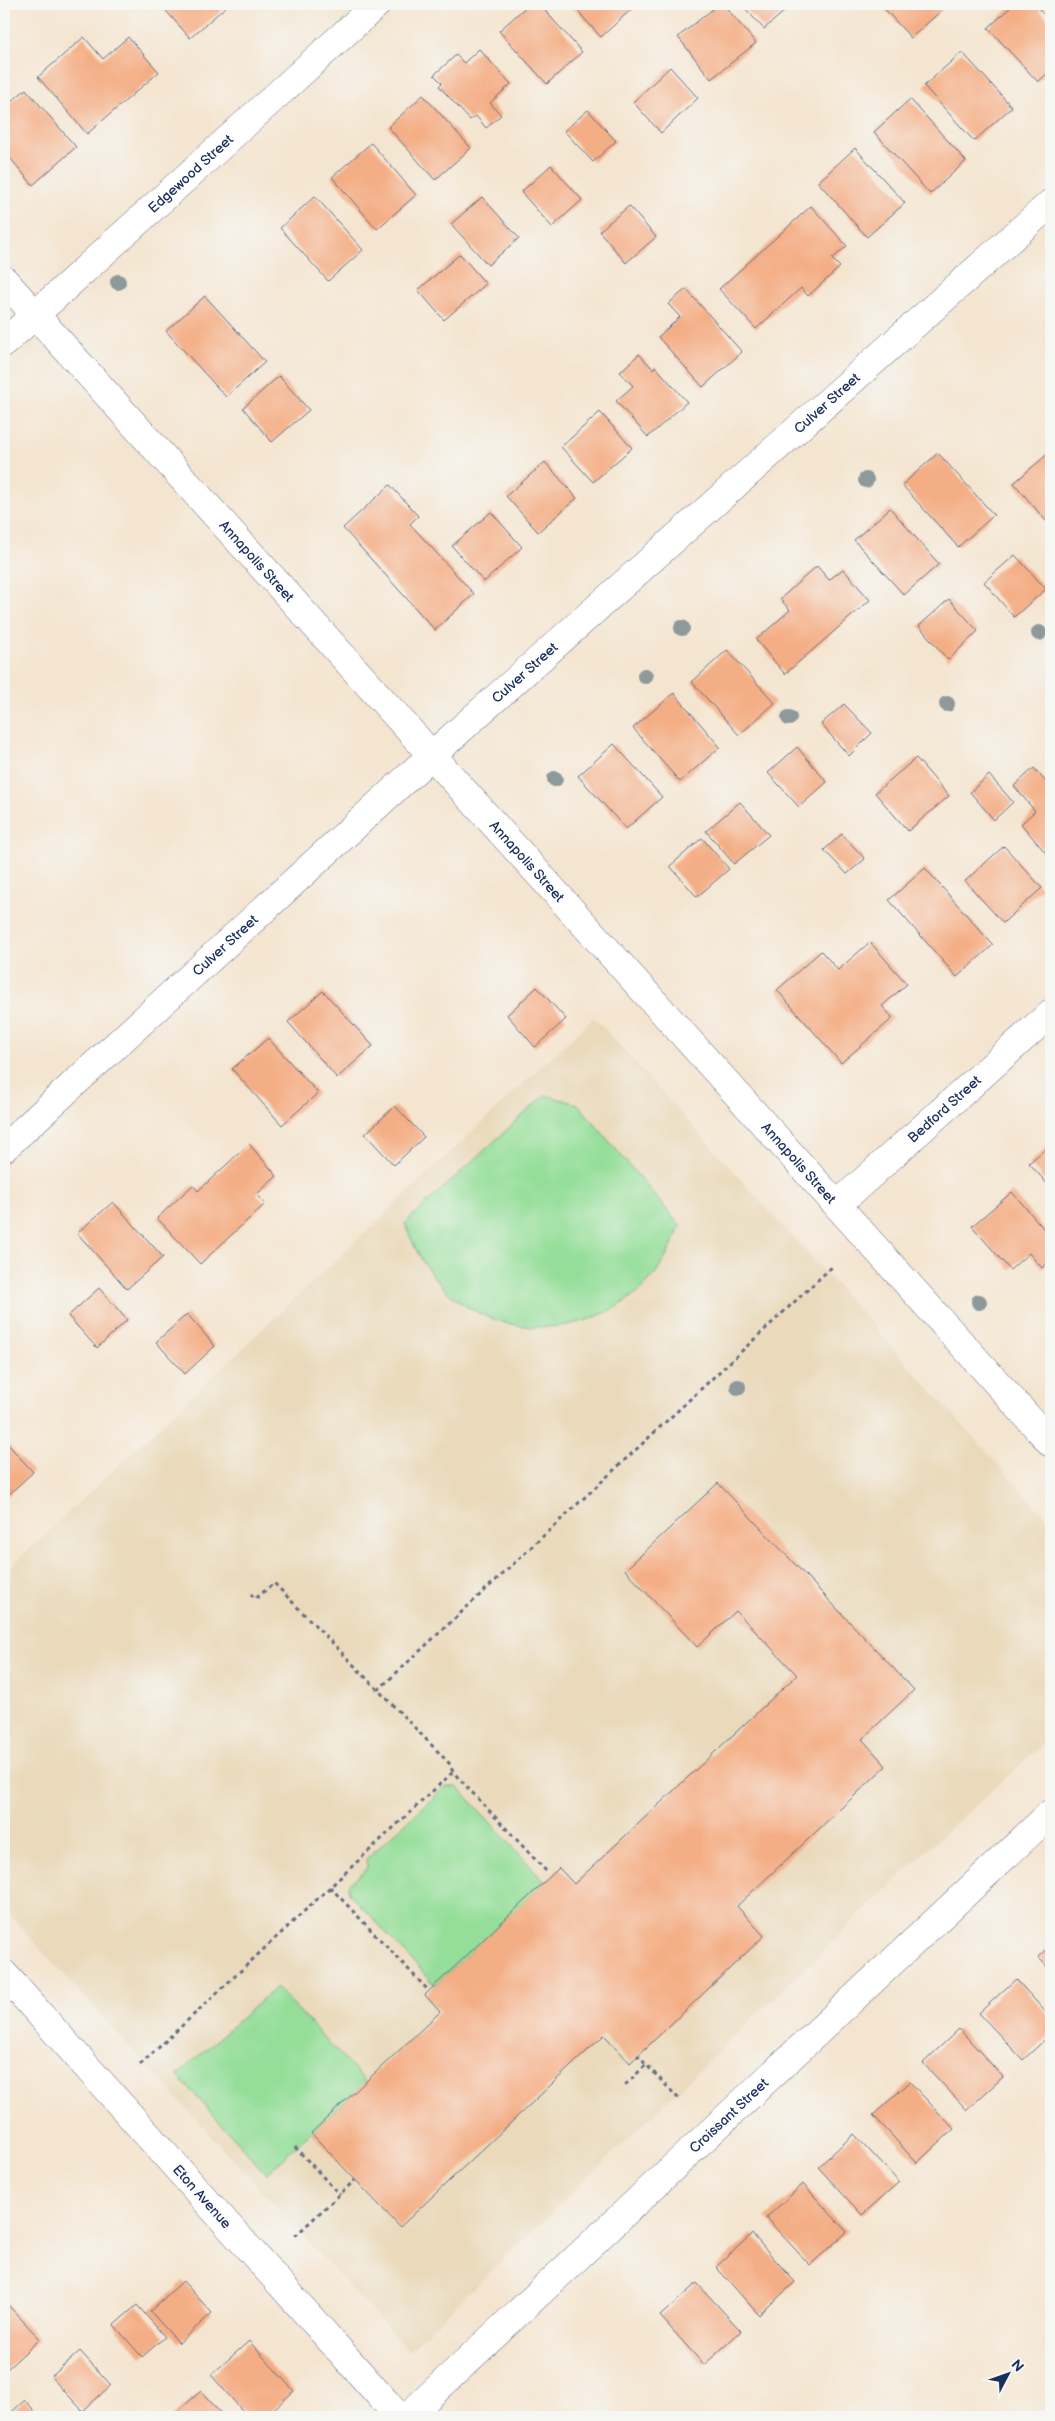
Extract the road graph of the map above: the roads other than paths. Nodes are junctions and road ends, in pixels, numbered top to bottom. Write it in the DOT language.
graph roads {
  1 [pos="377,4"];
  2 [pos="1051,203"];
  3 [pos="4,280"];
  4 [pos="33,314"];
  5 [pos="4,343"];
  6 [pos="432,755"];
  7 [pos="1051,1013"];
  8 [pos="4,1148"];
  9 [pos="837,1205"];
  10 [pos="1051,1443"];
  11 [pos="1051,1813"];
  12 [pos="4,1974"];
  13 [pos="399,2417"];
  14 [pos="407,2417"];
  1 -- 4 [label="street, Edgewood Street"];
  2 -- 6 [label="street, Culver Street"];
  3 -- 4 [label="street, Annapolis Street"];
  4 -- 5 [label="street, Edgewood Street"];
  4 -- 6 [label="street, Annapolis Street"];
  6 -- 8 [label="street, Culver Street"];
  6 -- 9 [label="street, Annapolis Street"];
  7 -- 9 [label="street, Bedford Street"];
  9 -- 10 [label="street, Annapolis Street"];
  11 -- 14 [label="street, Croissant Street"];
  12 -- 13 [label="street, Eton Avenue"];
}
